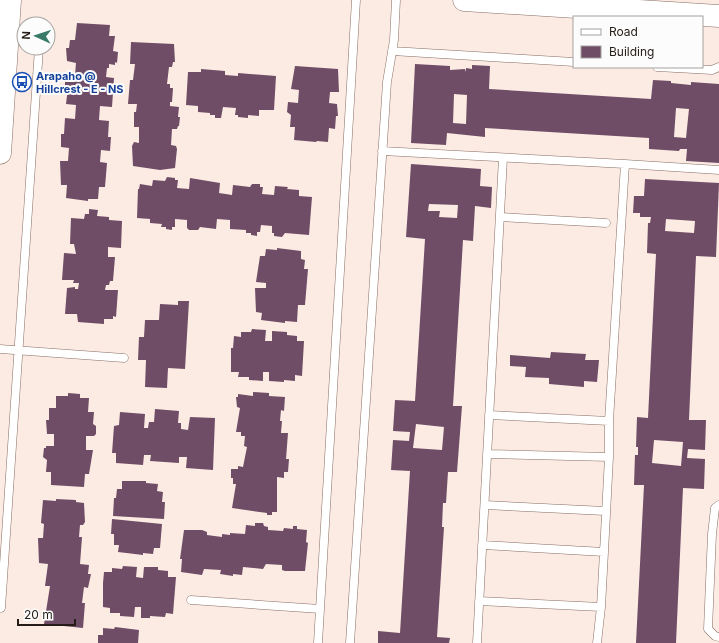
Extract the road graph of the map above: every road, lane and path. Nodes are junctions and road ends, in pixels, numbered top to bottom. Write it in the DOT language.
graph roads {
  1 [pos="10,0"];
  2 [pos="356,0"];
  3 [pos="396,0"];
  4 [pos="464,0"];
  5 [pos="499,1"];
  6 [pos="719,16"];
  7 [pos="392,51"];
  8 [pos="38,56"];
  9 [pos="573,62"];
  10 [pos="719,67"];
  11 [pos="676,68"];
  12 [pos="382,151"];
  13 [pos="0,152"];
  14 [pos="503,158"];
  15 [pos="625,164"];
  16 [pos="719,170"];
  17 [pos="500,217"];
  18 [pos="606,223"];
  19 [pos="0,349"];
  20 [pos="18,351"];
  21 [pos="124,358"];
  22 [pos="489,415"];
  23 [pos="609,421"];
  24 [pos="487,454"];
  25 [pos="609,457"];
  26 [pos="485,505"];
  27 [pos="719,505"];
  28 [pos="605,511"];
  29 [pos="482,545"];
  30 [pos="604,552"];
  31 [pos="191,600"];
  32 [pos="479,600"];
  33 [pos="0,607"];
  34 [pos="601,607"];
  35 [pos="320,609"];
  36 [pos="719,637"];
  37 [pos="318,643"];
  38 [pos="350,643"];
  39 [pos="477,643"];
  40 [pos="597,643"];
  1 -- 13 [label="main road"];
  2 -- 35 [label="lane"];
  3 -- 7 [label="lane"];
  4 -- 5 [label="main road"];
  5 -- 6 [label="main road"];
  7 -- 9 [label="lane"];
  7 -- 12 [label="lane"];
  8 -- 20 [label="lane"];
  10 -- 11 [label="lane"];
  12 -- 14 [label="lane"];
  12 -- 38 [label="lane"];
  14 -- 15 [label="lane"];
  14 -- 17 [label="lane"];
  15 -- 16 [label="lane"];
  15 -- 23 [label="lane"];
  17 -- 18 [label="lane"];
  17 -- 22 [label="lane"];
  19 -- 20 [label="lane"];
  20 -- 21 [label="lane"];
  20 -- 33 [label="lane"];
  22 -- 23 [label="lane"];
  22 -- 24 [label="lane"];
  23 -- 25 [label="lane"];
  24 -- 25 [label="lane"];
  24 -- 26 [label="lane"];
  25 -- 28 [label="lane"];
  26 -- 28 [label="lane"];
  26 -- 29 [label="lane"];
  27 -- 36 [label="lane"];
  28 -- 30 [label="lane"];
  29 -- 30 [label="lane"];
  29 -- 32 [label="lane"];
  30 -- 34 [label="lane"];
  31 -- 35 [label="lane"];
  32 -- 34 [label="lane"];
  32 -- 39 [label="lane"];
  34 -- 40 [label="lane"];
  35 -- 37 [label="lane"];
}
